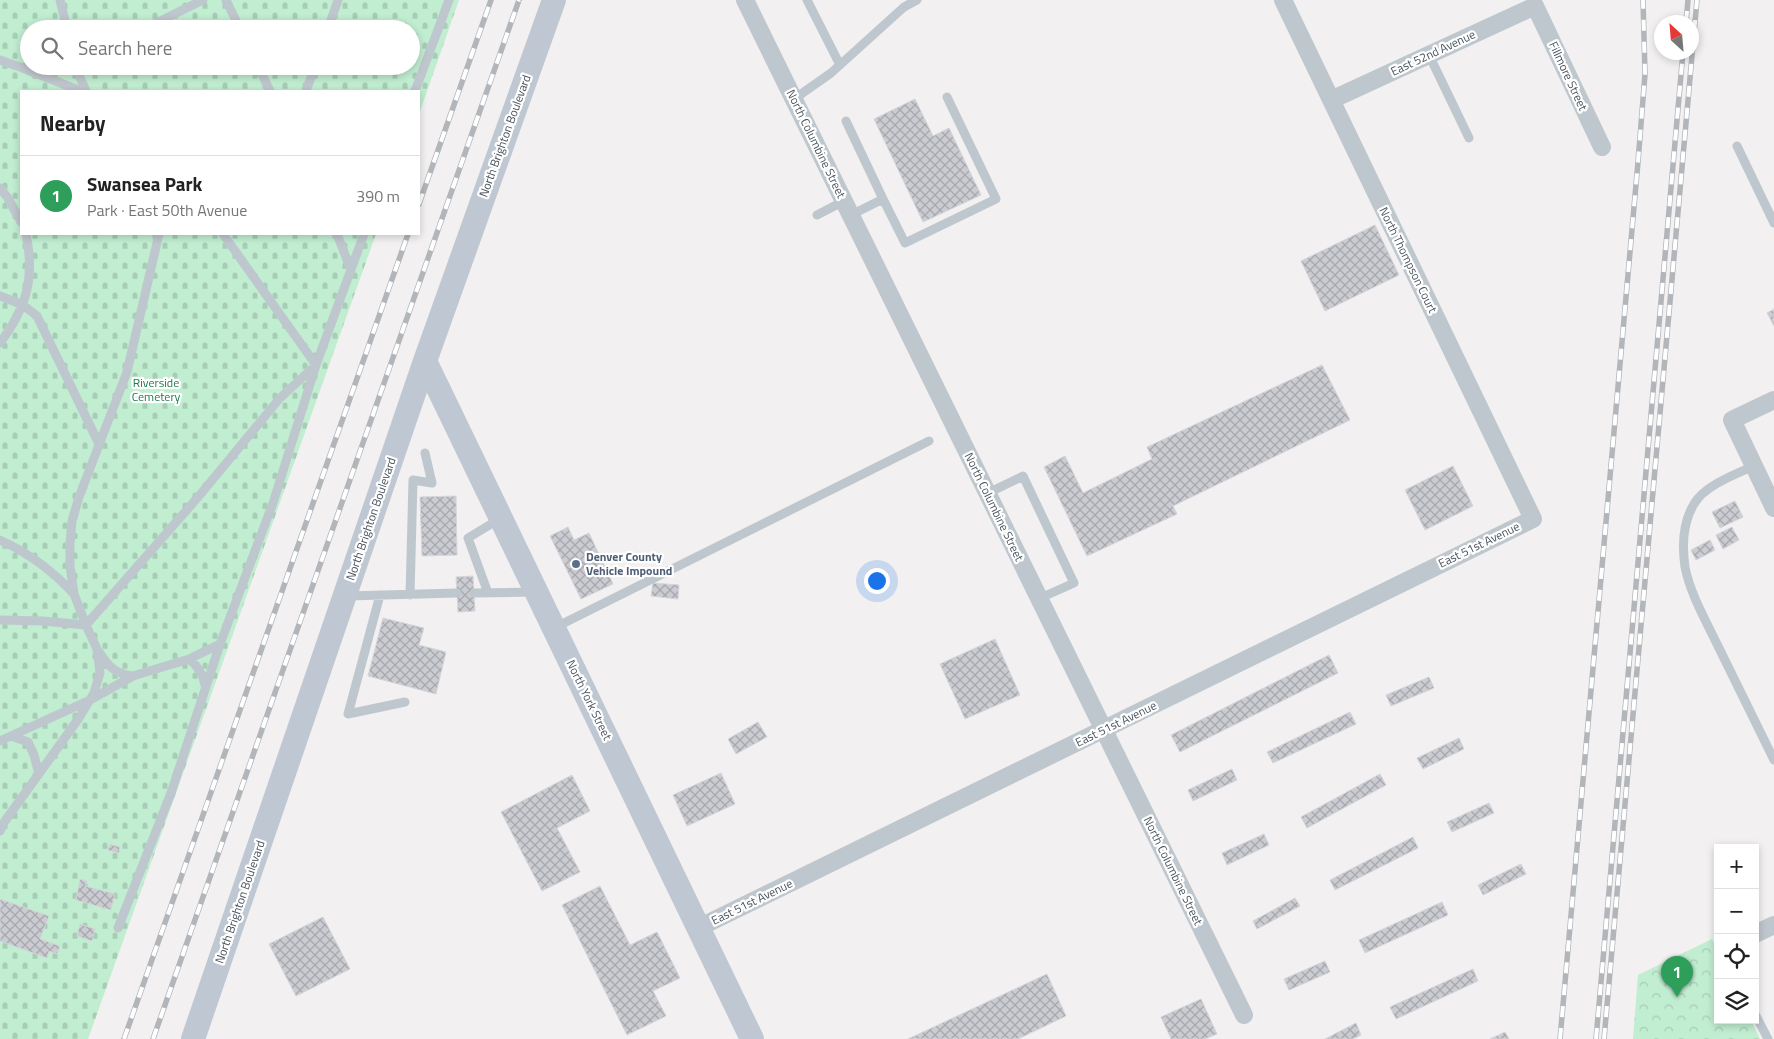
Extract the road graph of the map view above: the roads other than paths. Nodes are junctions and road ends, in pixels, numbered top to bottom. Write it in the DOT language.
graph roads {
  1 [pos="60,0"];
  2 [pos="203,0"];
  3 [pos="226,0"];
  4 [pos="338,0"];
  5 [pos="449,0"];
  6 [pos="554,0"];
  7 [pos="745,0"];
  8 [pos="807,0"];
  9 [pos="918,0"];
  10 [pos="1283,0"];
  11 [pos="1539,3"];
  12 [pos="64,20"];
  13 [pos="162,20"];
  14 [pos="236,20"];
  15 [pos="331,20"];
  16 [pos="1429,55"];
  17 [pos="0,60"];
  18 [pos="840,65"];
  19 [pos="20,68"];
  20 [pos="39,75"];
  21 [pos="79,75"];
  22 [pos="262,75"];
  23 [pos="312,75"];
  24 [pos="78,90"];
  25 [pos="86,90"];
  26 [pos="270,90"];
  27 [pos="306,90"];
  28 [pos="415,90"];
  29 [pos="947,97"];
  30 [pos="794,99"];
  31 [pos="1331,100"];
  32 [pos="846,121"];
  33 [pos="1469,138"];
  34 [pos="1737,146"];
  35 [pos="1602,147"];
  36 [pos="0,188"];
  37 [pos="882,199"];
  38 [pos="848,208"];
  39 [pos="817,215"];
  40 [pos="20,220"];
  41 [pos="1774,223"];
  42 [pos="26,235"];
  43 [pos="159,235"];
  44 [pos="224,235"];
  45 [pos="337,235"];
  46 [pos="364,235"];
  47 [pos="351,270"];
  48 [pos="0,296"];
  49 [pos="23,305"];
  50 [pos="0,343"];
  51 [pos="425,361"];
  52 [pos="316,365"];
  53 [pos="1774,400"];
  54 [pos="929,441"];
  55 [pos="99,444"];
  56 [pos="425,453"];
  57 [pos="1754,466"];
  58 [pos="988,492"];
  59 [pos="1774,508"];
  60 [pos="501,518"];
  61 [pos="1534,519"];
  62 [pos="0,540"];
  63 [pos="537,592"];
  64 [pos="474,593"];
  65 [pos="488,593"];
  66 [pos="74,594"];
  67 [pos="457,594"];
  68 [pos="380,595"];
  69 [pos="410,595"];
  70 [pos="344,596"];
  71 [pos="1038,599"];
  72 [pos="0,620"];
  73 [pos="86,625"];
  74 [pos="554,628"];
  75 [pos="220,644"];
  76 [pos="97,649"];
  77 [pos="189,659"];
  78 [pos="133,676"];
  79 [pos="206,686"];
  80 [pos="90,700"];
  81 [pos="405,702"];
  82 [pos="1103,730"];
  83 [pos="12,736"];
  84 [pos="0,741"];
  85 [pos="1774,760"];
  86 [pos="39,774"];
  87 [pos="0,831"];
  88 [pos="1774,925"];
  89 [pos="118,928"];
  90 [pos="698,928"];
  91 [pos="1759,932"];
  92 [pos="1244,1015"];
  93 [pos="1759,1022"];
  94 [pos="193,1039"];
  95 [pos="752,1039"];
  96 [pos="1768,1039"];
  1 -- 12 [label="lane"];
  2 -- 13 [label="lane"];
  3 -- 14 [label="lane"];
  4 -- 15 [label="lane"];
  5 -- 28 [label="lane"];
  6 -- 51 [label="main road, North Brighton Boulevard"];
  7 -- 30 [label="street, North Columbine Street"];
  8 -- 18 [label="lane"];
  9 -- 18 [label="lane"];
  10 -- 31 [label="street, North Thompson Court"];
  11 -- 16 [label="street, East 52nd Avenue"];
  11 -- 35 [label="street, Fillmore Street"];
  16 -- 31 [label="street, East 52nd Avenue"];
  16 -- 33 [label="lane"];
  17 -- 19 [label="lane"];
  18 -- 30 [label="lane"];
  20 -- 24 [label="lane"];
  21 -- 25 [label="lane"];
  22 -- 26 [label="lane"];
  23 -- 27 [label="lane"];
  29 -- 37 [label="lane"];
  30 -- 38 [label="street, North Columbine Street"];
  31 -- 61 [label="street, North Thompson Court"];
  32 -- 37 [label="lane"];
  34 -- 41 [label="lane"];
  36 -- 40 [label="lane"];
  37 -- 38 [label="lane"];
  38 -- 39 [label="lane"];
  38 -- 58 [label="street, North Columbine Street"];
  42 -- 49 [label="lane"];
  43 -- 55 [label="lane"];
  44 -- 52 [label="lane"];
  45 -- 47 [label="lane"];
  46 -- 47 [label="lane"];
  47 -- 52 [label="lane"];
  48 -- 49 [label="lane"];
  49 -- 50 [label="lane"];
  49 -- 55 [label="lane"];
  51 -- 60 [label="main road, North York Street"];
  51 -- 70 [label="main road, North Brighton Boulevard"];
  52 -- 73 [label="lane"];
  52 -- 75 [label="lane"];
  53 -- 57 [label="street"];
  54 -- 74 [label="lane"];
  55 -- 66 [label="lane"];
  56 -- 69 [label="lane"];
  57 -- 59 [label="street"];
  57 -- 85 [label="lane"];
  58 -- 71 [label="street, North Columbine Street"];
  58 -- 71 [label="lane"];
  60 -- 63 [label="main road, North York Street"];
  60 -- 65 [label="lane"];
  61 -- 82 [label="street, East 51st Avenue"];
  62 -- 66 [label="lane"];
  63 -- 65 [label="lane"];
  63 -- 74 [label="main road, North York Street"];
  64 -- 65 [label="lane"];
  66 -- 73 [label="lane"];
  67 -- 69 [label="lane"];
  68 -- 69 [label="lane"];
  68 -- 70 [label="lane"];
  68 -- 81 [label="lane"];
  70 -- 94 [label="main road, North Brighton Boulevard"];
  71 -- 82 [label="street, North Columbine Street"];
  72 -- 73 [label="lane"];
  73 -- 76 [label="lane"];
  74 -- 90 [label="main road, North York Street"];
  75 -- 77 [label="lane"];
  75 -- 79 [label="lane"];
  76 -- 78 [label="lane"];
  76 -- 80 [label="lane"];
  77 -- 78 [label="lane"];
  77 -- 79 [label="lane"];
  78 -- 80 [label="lane"];
  79 -- 89 [label="lane"];
  80 -- 83 [label="lane"];
  80 -- 86 [label="lane"];
  82 -- 90 [label="street, East 51st Avenue"];
  82 -- 92 [label="street, North Columbine Street"];
  83 -- 84 [label="lane"];
  83 -- 86 [label="lane"];
  86 -- 87 [label="lane"];
  88 -- 91 [label="street"];
  90 -- 95 [label="main road, North York Street"];
  93 -- 96 [label="lane"];
}
